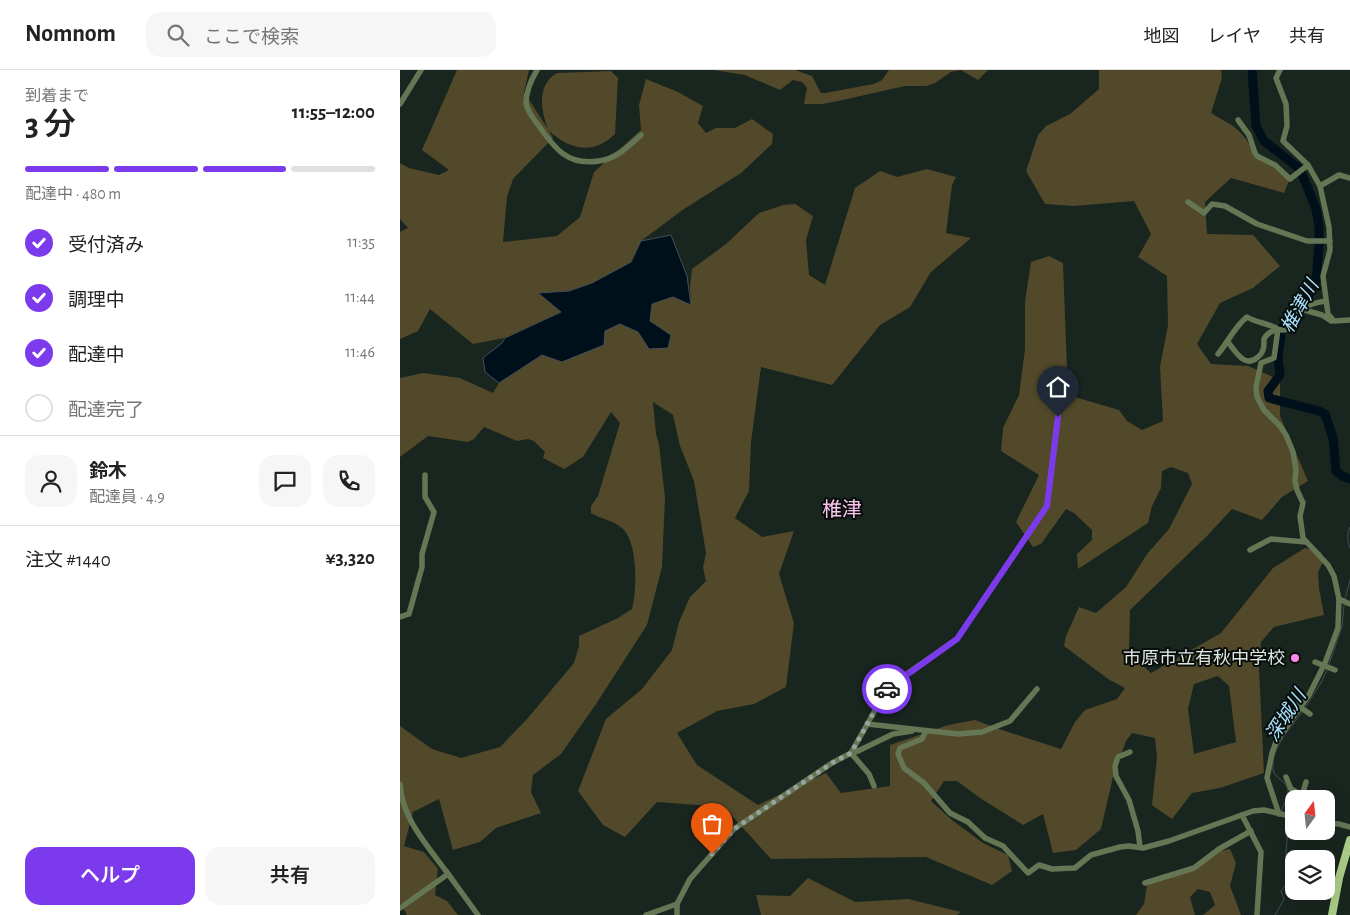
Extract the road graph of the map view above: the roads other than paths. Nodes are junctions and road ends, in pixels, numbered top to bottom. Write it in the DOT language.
graph roads {
  1 [pos="421,70"];
  2 [pos="537,70"];
  3 [pos="1280,70"];
  4 [pos="400,104"];
  5 [pos="1238,120"];
  6 [pos="642,135"];
  7 [pos="1308,165"];
  8 [pos="1350,178"];
  9 [pos="1320,186"];
  10 [pos="1188,202"];
  11 [pos="1330,241"];
  12 [pos="1326,301"];
  13 [pos="1301,310"];
  14 [pos="1334,320"];
  15 [pos="1350,320"];
  16 [pos="1278,330"];
  17 [pos="1228,342"];
  18 [pos="1218,354"];
  19 [pos="1060,399"];
  20 [pos="425,475"];
  21 [pos="1306,542"];
  22 [pos="1250,550"];
  23 [pos="1338,599"];
  24 [pos="1350,604"];
  25 [pos="400,617"];
  26 [pos="1315,662"];
  27 [pos="1335,670"];
  28 [pos="1037,689"];
  29 [pos="1294,703"];
  30 [pos="1310,714"];
  31 [pos="867,724"];
  32 [pos="896,731"];
  33 [pos="926,732"];
  34 [pos="1130,752"];
  35 [pos="851,753"];
  36 [pos="1286,777"];
  37 [pos="1306,782"];
  38 [pos="400,784"];
  39 [pos="874,786"];
  40 [pos="1292,790"];
  41 [pos="1304,790"];
  42 [pos="1279,814"];
  43 [pos="1242,815"];
  44 [pos="1285,815"];
  45 [pos="1335,824"];
  46 [pos="1350,827"];
  47 [pos="1251,831"];
  48 [pos="1350,840"];
  49 [pos="1140,847"];
  50 [pos="448,874"];
  51 [pos="1146,883"];
  52 [pos="677,904"];
  53 [pos="400,908"];
  54 [pos="478,915"];
  55 [pos="646,915"];
  56 [pos="677,915"];
  57 [pos="1257,915"];
  58 [pos="1332,915"];
  1 -- 4 [label="street"];
  2 -- 6 [label="street"];
  3 -- 7 [label="street"];
  5 -- 7 [label="street"];
  7 -- 9 [label="street"];
  8 -- 9 [label="street"];
  9 -- 11 [label="street"];
  10 -- 11 [label="street"];
  11 -- 12 [label="street"];
  12 -- 13 [label="street"];
  12 -- 14 [label="street"];
  13 -- 14 [label="street"];
  13 -- 16 [label="street"];
  14 -- 15 [label="street"];
  16 -- 17 [label="street"];
  16 -- 17 [label="street"];
  16 -- 21 [label="street"];
  17 -- 18 [label="street"];
  19 -- 31 [label="street"];
  20 -- 25 [label="street"];
  21 -- 22 [label="street"];
  21 -- 23 [label="street"];
  23 -- 24 [label="street"];
  23 -- 42 [label="street"];
  26 -- 27 [label="street, bridge"];
  28 -- 33 [label="street"];
  29 -- 30 [label="street, bridge"];
  31 -- 32 [label="street"];
  31 -- 35 [label="street"];
  32 -- 33 [label="street"];
  32 -- 35 [label="street"];
  33 -- 49 [label="street"];
  34 -- 49 [label="street"];
  35 -- 39 [label="street"];
  35 -- 52 [label="street"];
  36 -- 40 [label="street"];
  37 -- 41 [label="street"];
  38 -- 50 [label="street"];
  42 -- 43 [label="street"];
  42 -- 44 [label="street"];
  43 -- 47 [label="street"];
  43 -- 49 [label="street"];
  45 -- 46 [label="street"];
  47 -- 51 [label="street"];
  47 -- 57 [label="street"];
  48 -- 58 [label="main road"];
  50 -- 53 [label="street"];
  50 -- 54 [label="street"];
  52 -- 55 [label="street"];
  52 -- 56 [label="street"];
}
